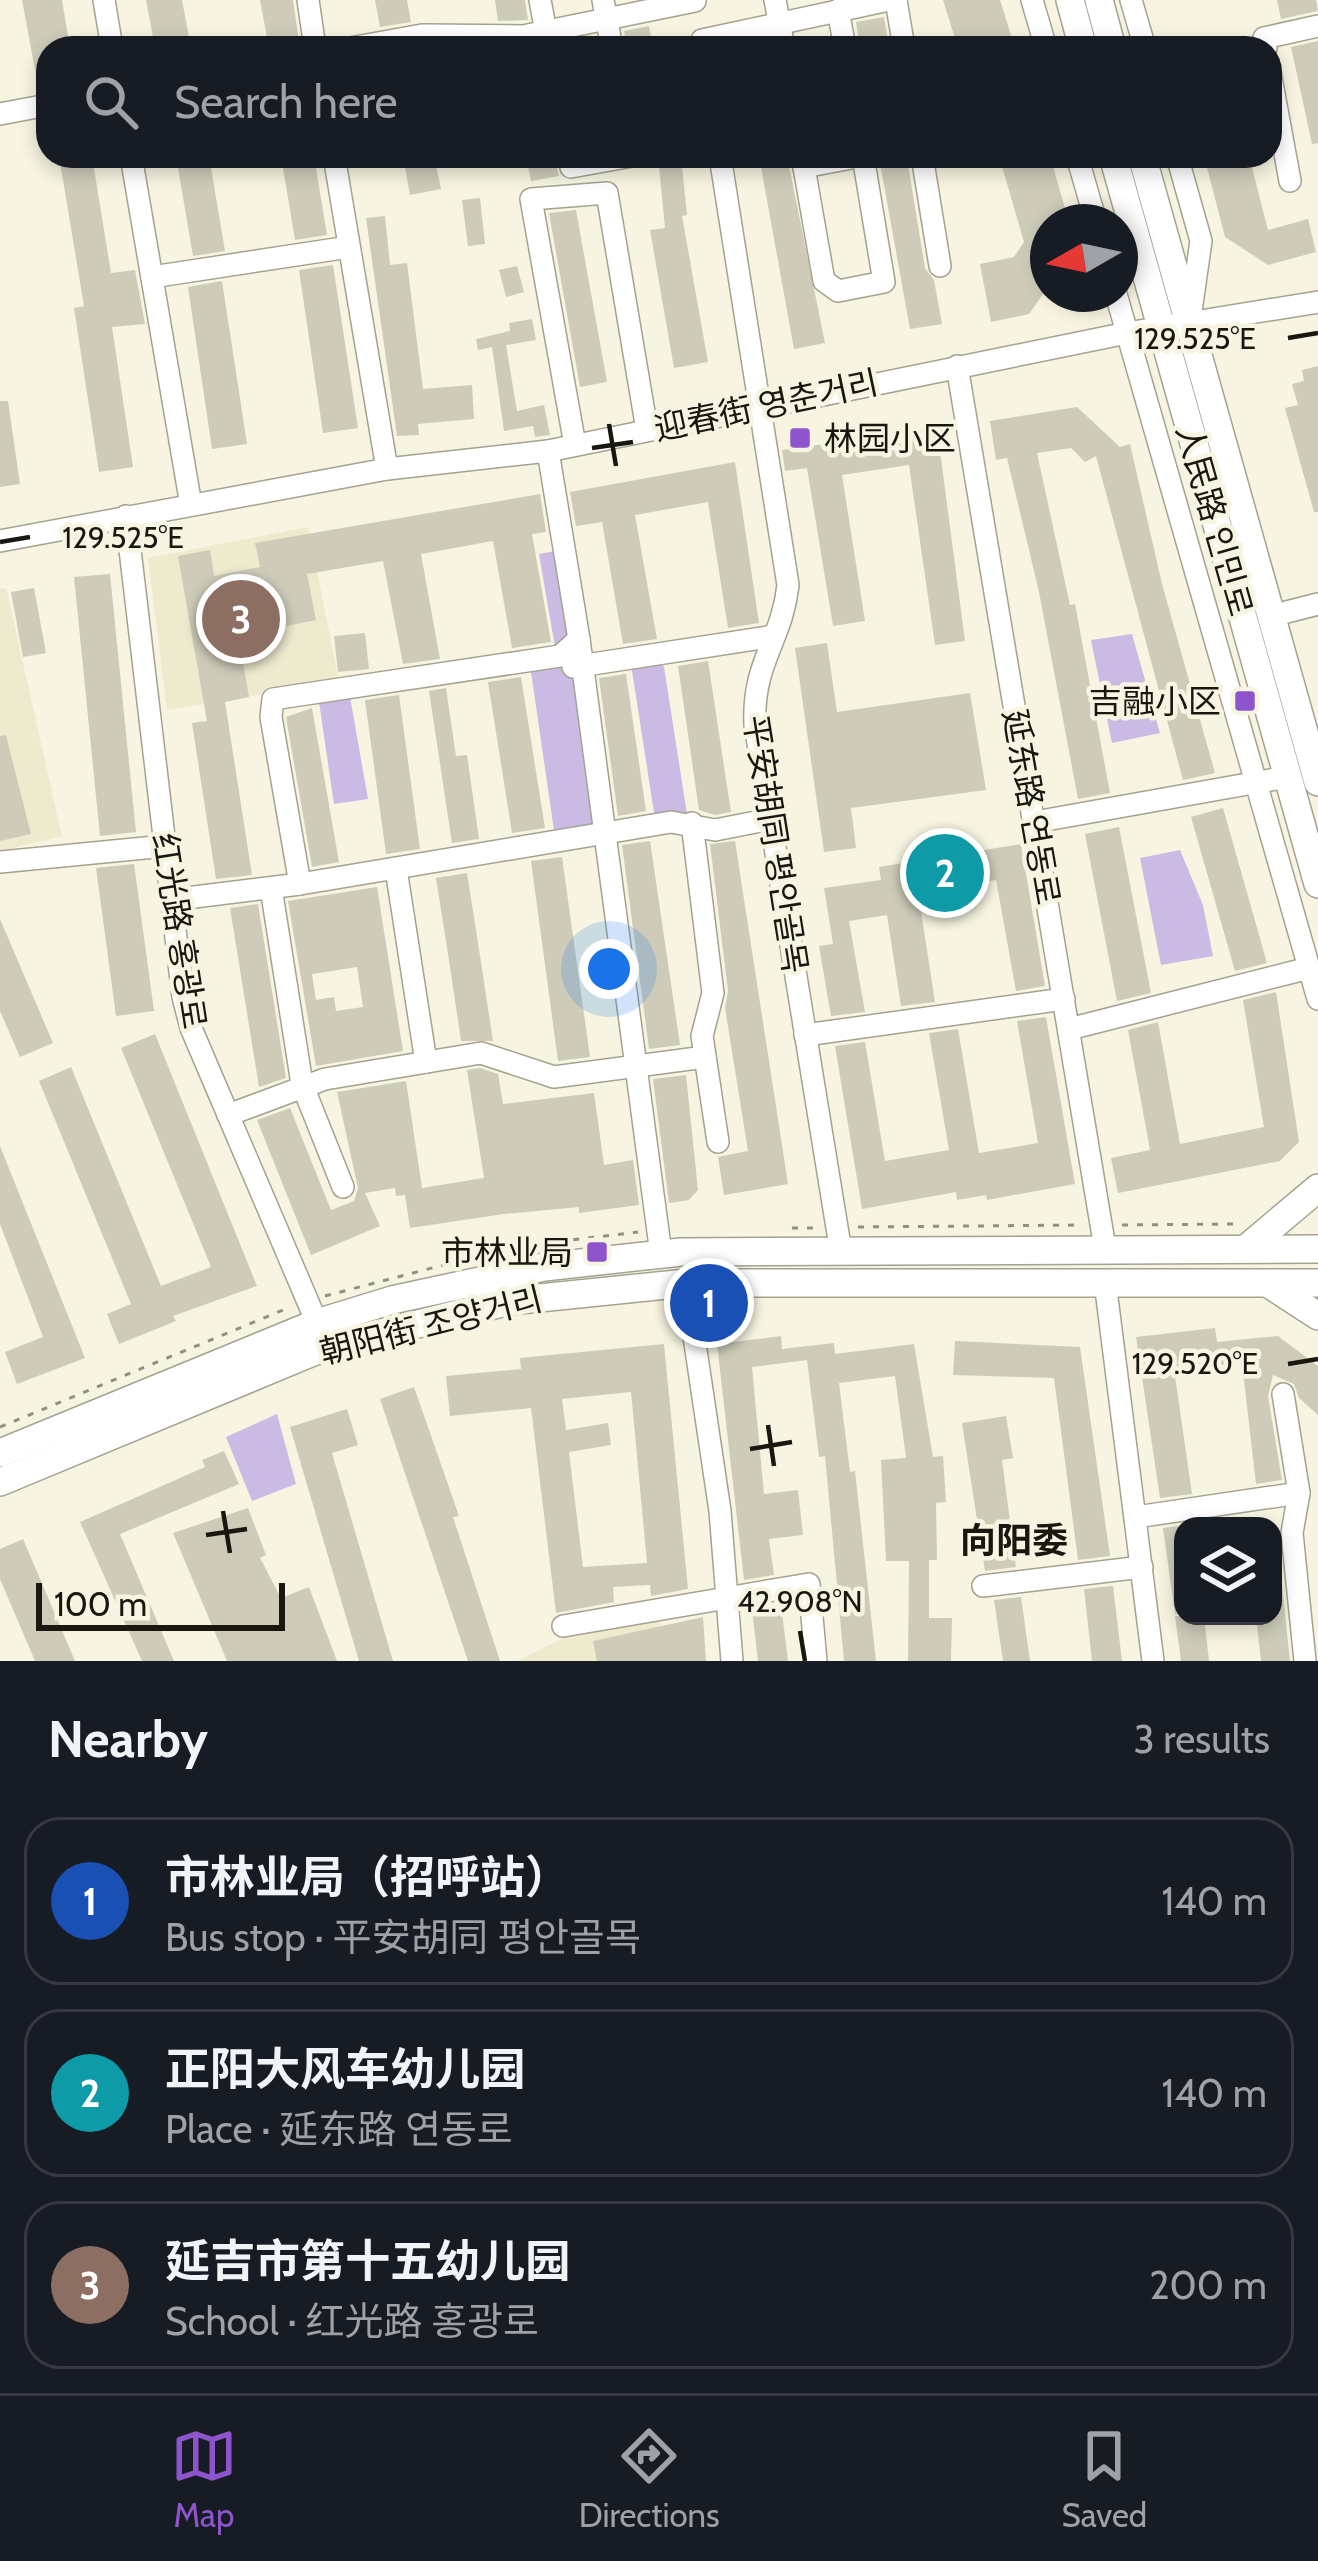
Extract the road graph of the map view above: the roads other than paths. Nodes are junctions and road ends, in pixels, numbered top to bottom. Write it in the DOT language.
graph roads {
  1 [pos="104,0"];
  2 [pos="308,0"];
  3 [pos="540,0"];
  4 [pos="695,0"];
  5 [pos="776,0"];
  6 [pos="892,0"];
  7 [pos="1032,0"];
  8 [pos="1070,0"];
  9 [pos="1099,0"];
  10 [pos="1132,0"];
  11 [pos="605,10"];
  12 [pos="838,10"];
  13 [pos="779,23"];
  14 [pos="1318,26"];
  15 [pos="110,36"];
  16 [pos="314,36"];
  17 [pos="416,36"];
  18 [pos="447,36"];
  19 [pos="547,36"];
  20 [pos="556,36"];
  21 [pos="701,36"];
  22 [pos="731,36"];
  23 [pos="782,36"];
  24 [pos="842,36"];
  25 [pos="901,36"];
  26 [pos="1042,36"];
  27 [pos="1080,36"];
  28 [pos="1109,36"];
  29 [pos="1142,36"];
  30 [pos="1273,36"];
  31 [pos="36,107"];
  32 [pos="0,113"];
  33 [pos="1282,137"];
  34 [pos="133,168"];
  35 [pos="336,168"];
  36 [pos="722,168"];
  37 [pos="804,168"];
  38 [pos="864,168"];
  39 [pos="924,168"];
  40 [pos="1080,168"];
  41 [pos="1117,168"];
  42 [pos="1144,168"];
  43 [pos="1180,168"];
  44 [pos="1290,181"];
  45 [pos="1091,204"];
  46 [pos="349,247"];
  47 [pos="940,266"];
  48 [pos="152,277"];
  49 [pos="1318,302"];
  50 [pos="1121,312"];
  51 [pos="1175,326"];
  52 [pos="1127,333"];
  53 [pos="957,366"];
  54 [pos="760,405"];
  55 [pos="647,430"];
  56 [pos="575,445"];
  57 [pos="548,451"];
  58 [pos="387,469"];
  59 [pos="191,505"];
  60 [pos="126,517"];
  61 [pos="0,541"];
  62 [pos="1318,604"];
  63 [pos="1271,616"];
  64 [pos="774,636"];
  65 [pos="579,639"];
  66 [pos="560,656"];
  67 [pos="584,668"];
  68 [pos="1287,777"];
  69 [pos="1318,782"];
  70 [pos="1256,783"];
  71 [pos="770,819"];
  72 [pos="1035,822"];
  73 [pos="692,823"];
  74 [pos="606,835"];
  75 [pos="165,846"];
  76 [pos="0,862"];
  77 [pos="396,869"];
  78 [pos="300,884"];
  79 [pos="1318,884"];
  80 [pos="272,889"];
  81 [pos="170,900"];
  82 [pos="1309,968"];
  83 [pos="1064,999"];
  84 [pos="1318,999"];
  85 [pos="1069,1029"];
  86 [pos="805,1036"];
  87 [pos="705,1057"];
  88 [pos="426,1062"];
  89 [pos="636,1066"];
  90 [pos="303,1088"];
  91 [pos="228,1115"];
  92 [pos="718,1142"];
  93 [pos="343,1187"];
  94 [pos="1318,1188"];
  95 [pos="1248,1247"];
  96 [pos="1105,1248"];
  97 [pos="1318,1249"];
  98 [pos="841,1252"];
  99 [pos="661,1254"];
  100 [pos="1105,1282"];
  101 [pos="686,1283"];
  102 [pos="1318,1283"];
  103 [pos="1269,1284"];
  104 [pos="1318,1316"];
  105 [pos="317,1322"];
  106 [pos="1283,1394"];
  107 [pos="0,1453"];
  108 [pos="0,1481"];
  109 [pos="1299,1493"];
  110 [pos="1136,1517"];
  111 [pos="1142,1567"];
  112 [pos="983,1586"];
  113 [pos="726,1595"];
  114 [pos="563,1626"];
  115 [pos="732,1661"];
  116 [pos="816,1661"];
  117 [pos="1153,1661"];
  118 [pos="1305,1661"];
  1 -- 15 [label="street"];
  2 -- 16 [label="street"];
  3 -- 19 [label="street"];
  4 -- 11 [label="street"];
  4 -- 21 [label="street"];
  5 -- 13 [label="street"];
  6 -- 12 [label="street"];
  6 -- 25 [label="street"];
  7 -- 26 [label="street"];
  8 -- 27 [label="main road"];
  9 -- 28 [label="main road"];
  10 -- 29 [label="street"];
  11 -- 20 [label="street"];
  12 -- 13 [label="street"];
  12 -- 24 [label="street"];
  13 -- 22 [label="street"];
  13 -- 23 [label="street"];
  14 -- 30 [label="street"];
  17 -- 18 [label="street"];
  31 -- 32 [label="street"];
  33 -- 44 [label="street"];
  34 -- 48 [label="street"];
  35 -- 46 [label="street"];
  36 -- 54 [label="street, 平安胡同 평안골목"];
  37 -- 38 [label="street"];
  39 -- 47 [label="street"];
  40 -- 45 [label="street"];
  41 -- 51 [label="main road, 人民路 인민로"];
  42 -- 51 [label="main road, 人民路 인민로"];
  43 -- 51 [label="street"];
  46 -- 48 [label="street"];
  46 -- 58 [label="street"];
  48 -- 59 [label="street"];
  49 -- 51 [label="street, 迎春街 영춘거리"];
  50 -- 52 [label="street"];
  51 -- 52 [label="street, 迎春街 영춘거리"];
  51 -- 63 [label="main road, 人民路 인민로"];
  51 -- 68 [label="main road, 人民路 인민로"];
  52 -- 53 [label="street, 迎春街 영춘거리"];
  52 -- 70 [label="street"];
  53 -- 54 [label="street, 迎春街 영춘거리"];
  53 -- 72 [label="street, 延东路 연동로"];
  54 -- 55 [label="street, 迎春街 영춘거리"];
  54 -- 64 [label="street, 平安胡同 평안골목"];
  55 -- 56 [label="street, 迎春街 영춘거리"];
  55 -- 56 [label="street"];
  56 -- 57 [label="street, 迎春街 영춘거리"];
  57 -- 58 [label="street, 迎春街 영춘거리"];
  57 -- 65 [label="street"];
  58 -- 59 [label="street, 迎春街 영춘거리"];
  59 -- 60 [label="street, 迎春街 영춘거리"];
  60 -- 61 [label="street, 迎春街 영춘거리"];
  60 -- 75 [label="street, 红光路 홍광로"];
  62 -- 63 [label="street"];
  63 -- 69 [label="main road, 人民路 인민로"];
  64 -- 67 [label="street"];
  64 -- 71 [label="street, 平安胡同 평안골목"];
  65 -- 66 [label="street"];
  65 -- 67 [label="street"];
  66 -- 67 [label="street"];
  66 -- 78 [label="street"];
  67 -- 74 [label="street"];
  68 -- 70 [label="street"];
  68 -- 79 [label="main road, 人民路 인민로"];
  70 -- 72 [label="street"];
  70 -- 82 [label="street"];
  71 -- 73 [label="street"];
  71 -- 86 [label="street, 平安胡同 평안골목"];
  72 -- 83 [label="street, 延东路 연동로"];
  73 -- 74 [label="street"];
  73 -- 87 [label="street"];
  74 -- 77 [label="street"];
  74 -- 89 [label="street"];
  75 -- 76 [label="street"];
  75 -- 81 [label="street, 红光路 홍광로"];
  77 -- 78 [label="street"];
  77 -- 88 [label="street"];
  78 -- 80 [label="street"];
  80 -- 81 [label="street"];
  80 -- 90 [label="street"];
  81 -- 91 [label="street, 红光路 홍광로"];
  82 -- 84 [label="street"];
  82 -- 85 [label="street"];
  83 -- 85 [label="street, 延东路 연동로"];
  83 -- 86 [label="street"];
  85 -- 96 [label="street, 延东路 연동로"];
  86 -- 98 [label="street, 平安胡同 평안골목"];
  87 -- 89 [label="street"];
  87 -- 92 [label="street"];
  88 -- 89 [label="street"];
  88 -- 90 [label="street"];
  89 -- 99 [label="street"];
  90 -- 91 [label="street"];
  90 -- 93 [label="street"];
  91 -- 105 [label="street, 红光路 홍광로"];
  94 -- 95 [label="main road"];
  95 -- 96 [label="main road, 朝阳街 조양거리"];
  95 -- 97 [label="main road, 朝阳街 조양거리"];
  96 -- 98 [label="main road, 朝阳街 조양거리"];
  98 -- 99 [label="main road, 朝阳街 조양거리"];
  99 -- 105 [label="main road, 朝阳街 조양거리"];
  100 -- 101 [label="main road, 朝阳街 조양거리"];
  100 -- 103 [label="main road, 朝阳街 조양거리"];
  100 -- 110 [label="street"];
  101 -- 108 [label="main road, 朝阳街 조양거리"];
  101 -- 113 [label="street"];
  102 -- 103 [label="main road, 朝阳街 조양거리"];
  103 -- 104 [label="main road"];
  105 -- 107 [label="main road, 朝阳街 조양거리"];
  106 -- 109 [label="street"];
  109 -- 110 [label="street"];
  109 -- 118 [label="street"];
  110 -- 111 [label="street"];
  111 -- 112 [label="street"];
  111 -- 117 [label="street"];
  113 -- 114 [label="street"];
  113 -- 115 [label="street"];
  113 -- 116 [label="street"];
}
